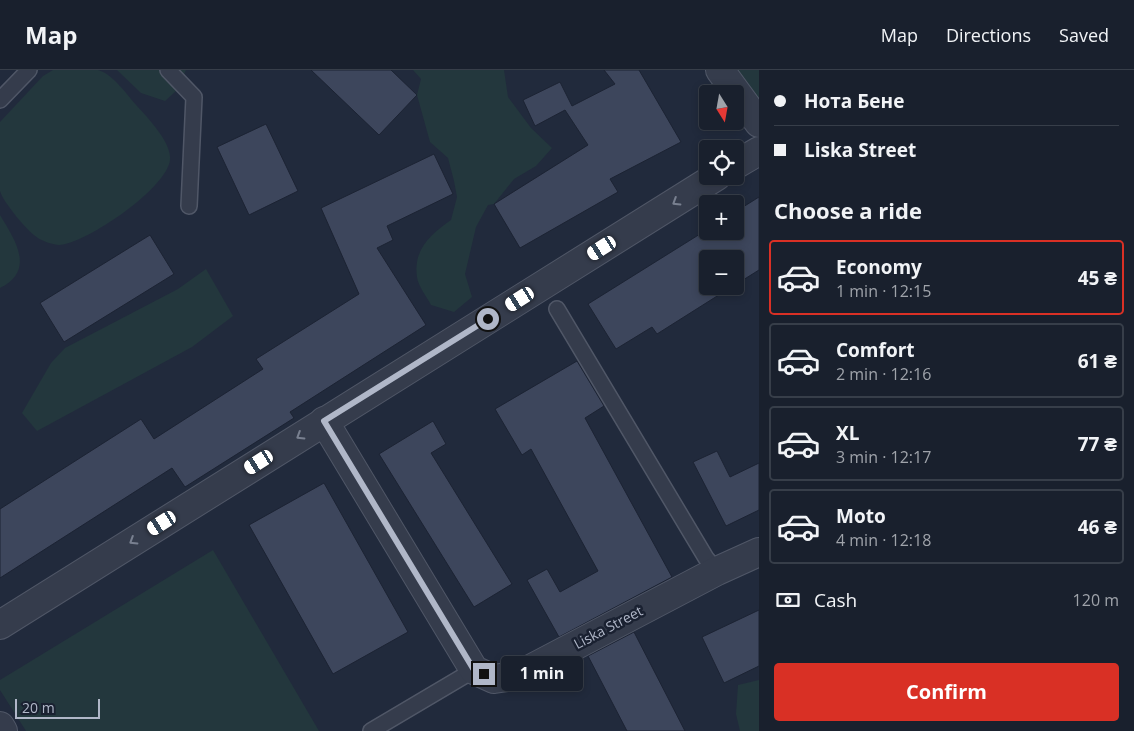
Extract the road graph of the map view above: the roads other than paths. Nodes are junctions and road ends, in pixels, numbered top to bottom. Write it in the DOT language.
graph roads {
  1 [pos="29,70"];
  2 [pos="168,70"];
  3 [pos="720,70"];
  4 [pos="0,100"];
  5 [pos="759,123"];
  6 [pos="759,151"];
  7 [pos="744,160"];
  8 [pos="703,185"];
  9 [pos="189,206"];
  10 [pos="557,309"];
  11 [pos="324,421"];
  12 [pos="759,552"];
  13 [pos="717,571"];
  14 [pos="0,625"];
  15 [pos="474,670"];
  16 [pos="0,726"];
  17 [pos="3,731"];
  18 [pos="371,731"];
  1 -- 4 [label="lane"];
  2 -- 9 [label="lane"];
  3 -- 5 [label="street"];
  6 -- 7 [label="street"];
  8 -- 11 [label="street, one-way"];
  10 -- 13 [label="lane"];
  11 -- 14 [label="street, one-way"];
  11 -- 15 [label="street"];
  12 -- 13 [label="street, Liska Street"];
  13 -- 15 [label="street, Liska Street"];
  15 -- 18 [label="lane"];
  16 -- 17 [label="street"];
}
